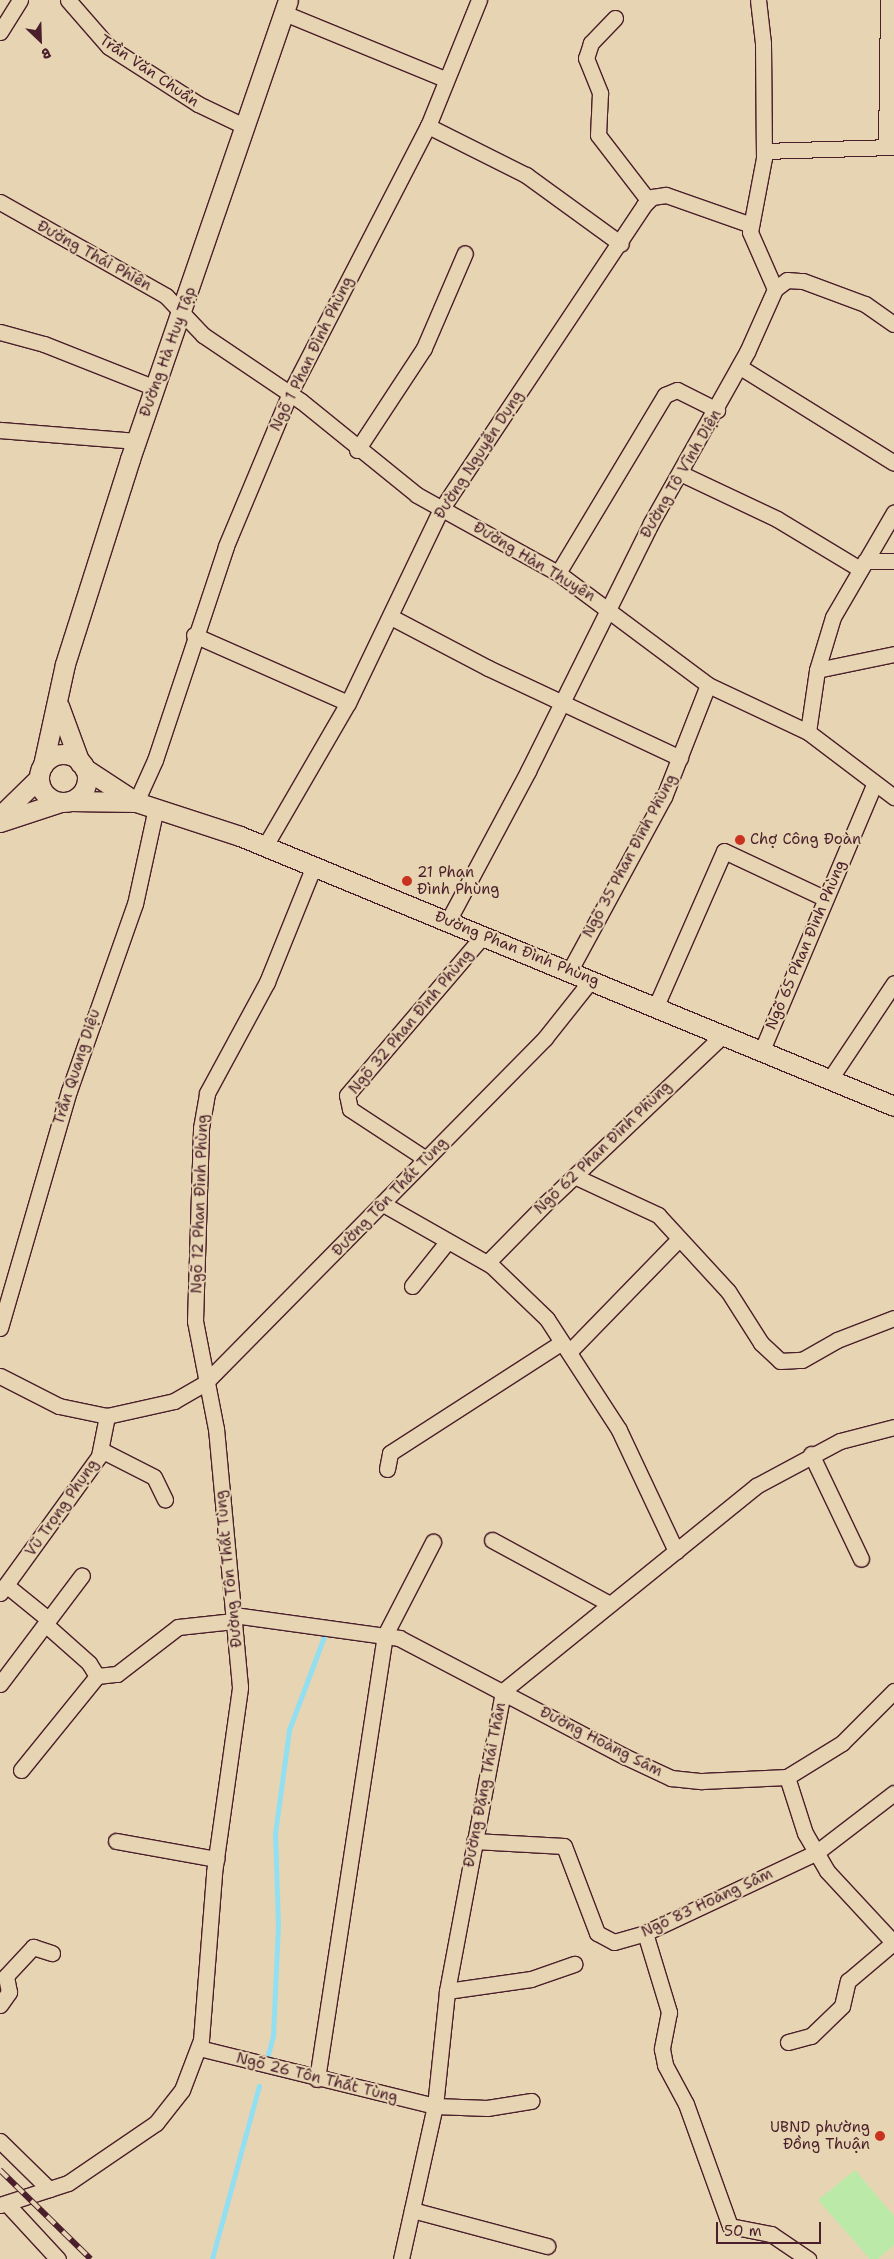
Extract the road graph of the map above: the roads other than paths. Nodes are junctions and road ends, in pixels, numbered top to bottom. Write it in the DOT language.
graph roads {
  1 [pos="20,0"];
  2 [pos="68,0"];
  3 [pos="478,0"];
  4 [pos="758,0"];
  5 [pos="888,0"];
  6 [pos="286,6"];
  7 [pos="615,18"];
  8 [pos="0,32"];
  9 [pos="445,79"];
  10 [pos="244,126"];
  11 [pos="428,126"];
  12 [pos="890,147"];
  13 [pos="764,151"];
  14 [pos="648,200"];
  15 [pos="0,202"];
  16 [pos="751,225"];
  17 [pos="621,244"];
  18 [pos="465,253"];
  19 [pos="775,289"];
  20 [pos="183,315"];
  21 [pos="894,324"];
  22 [pos="0,332"];
  23 [pos="740,367"];
  24 [pos="155,388"];
  25 [pos="290,393"];
  26 [pos="717,410"];
  27 [pos="0,430"];
  28 [pos="136,441"];
  29 [pos="356,450"];
  30 [pos="894,463"];
  31 [pos="682,474"];
  32 [pos="440,511"];
  33 [pos="894,512"];
  34 [pos="894,561"];
  35 [pos="863,565"];
  36 [pos="558,573"];
  37 [pos="609,608"];
  38 [pos="391,616"];
  39 [pos="194,635"];
  40 [pos="894,654"];
  41 [pos="817,670"];
  42 [pos="708,685"];
  43 [pos="348,703"];
  44 [pos="562,704"];
  45 [pos="59,706"];
  46 [pos="808,732"];
  47 [pos="680,758"];
  48 [pos="82,765"];
  49 [pos="41,771"];
  50 [pos="874,785"];
  51 [pos="894,797"];
  52 [pos="65,801"];
  53 [pos="136,802"];
  54 [pos="156,808"];
  55 [pos="0,816"];
  56 [pos="0,822"];
  57 [pos="265,846"];
  58 [pos="313,868"];
  59 [pos="824,898"];
  60 [pos="448,920"];
  61 [pos="483,936"];
  62 [pos="570,970"];
  63 [pos="592,979"];
  64 [pos="894,983"];
  65 [pos="656,1006"];
  66 [pos="724,1034"];
  67 [pos="762,1050"];
  68 [pos="830,1079"];
  69 [pos="894,1106"];
  70 [pos="426,1159"];
  71 [pos="574,1176"];
  72 [pos="384,1204"];
  73 [pos="679,1239"];
  74 [pos="447,1242"];
  75 [pos="492,1266"];
  76 [pos="412,1286"];
  77 [pos="894,1318"];
  78 [pos="0,1328"];
  79 [pos="565,1348"];
  80 [pos="0,1376"];
  81 [pos="205,1383"];
  82 [pos="107,1416"];
  83 [pos="894,1428"];
  84 [pos="100,1450"];
  85 [pos="811,1454"];
  86 [pos="387,1469"];
  87 [pos="165,1500"];
  88 [pos="492,1540"];
  89 [pos="433,1542"];
  90 [pos="676,1552"];
  91 [pos="861,1559"];
  92 [pos="82,1575"];
  93 [pos="3,1589"];
  94 [pos="610,1604"];
  95 [pos="234,1618"];
  96 [pos="48,1623"];
  97 [pos="385,1635"];
  98 [pos="97,1676"];
  99 [pos="0,1684"];
  100 [pos="503,1691"];
  101 [pos="894,1691"];
  102 [pos="20,1770"];
  103 [pos="787,1778"];
  104 [pos="894,1793"];
  105 [pos="116,1841"];
  106 [pos="474,1841"];
  107 [pos="817,1852"];
  108 [pos="216,1858"];
  109 [pos="646,1933"];
  110 [pos="894,1942"];
  111 [pos="52,1952"];
  112 [pos="574,1964"];
  113 [pos="447,1991"];
  114 [pos="0,2005"];
  115 [pos="788,2042"];
  116 [pos="199,2048"];
  117 [pos="317,2080"];
  118 [pos="531,2101"];
  119 [pos="435,2106"];
  120 [pos="0,2141"];
  121 [pos="48,2190"];
  122 [pos="3,2205"];
  123 [pos="412,2210"];
  124 [pos="547,2246"];
  125 [pos="58,2259"];
  126 [pos="401,2259"];
  127 [pos="808,2259"];
  1 -- 8 [label="street"];
  2 -- 10 [label="street, Trần Văn Chuẩn"];
  3 -- 9 [label="street, Ngõ 1 Phan Đình Phùng"];
  4 -- 13 [label="street"];
  5 -- 12 [label="street"];
  6 -- 9 [label="street"];
  6 -- 10 [label="main road, Đường Hà Huy Tập"];
  7 -- 14 [label="street"];
  9 -- 11 [label="street, Ngõ 1 Phan Đình Phùng"];
  10 -- 20 [label="main road, Đường Hà Huy Tập"];
  11 -- 17 [label="street"];
  11 -- 25 [label="street, Ngõ 1 Phan Đình Phùng"];
  12 -- 13 [label="street"];
  13 -- 16 [label="street"];
  14 -- 16 [label="street"];
  14 -- 17 [label="street, Đường Nguyễn Dụng"];
  15 -- 20 [label="street, Đường Thái Phiên"];
  16 -- 19 [label="street"];
  17 -- 32 [label="street, Đường Nguyễn Dụng"];
  18 -- 29 [label="street"];
  19 -- 21 [label="street"];
  19 -- 23 [label="street, Đường Tô Vĩnh Diện"];
  20 -- 24 [label="main road, Đường Hà Huy Tập"];
  20 -- 25 [label="street, Đường Hàn Thuyên"];
  22 -- 24 [label="street"];
  23 -- 26 [label="street, Đường Tô Vĩnh Diện"];
  23 -- 30 [label="street"];
  24 -- 28 [label="main road, Đường Hà Huy Tập"];
  25 -- 29 [label="street, Đường Hàn Thuyên"];
  25 -- 39 [label="street, Ngõ 1 Phan Đình Phùng"];
  26 -- 31 [label="street, Đường Tô Vĩnh Diện"];
  26 -- 36 [label="street"];
  27 -- 28 [label="street"];
  28 -- 45 [label="main road, Đường Hà Huy Tập"];
  29 -- 32 [label="street, Đường Hàn Thuyên"];
  31 -- 35 [label="street"];
  31 -- 37 [label="street, Đường Tô Vĩnh Diện"];
  32 -- 36 [label="street, Đường Hàn Thuyên"];
  32 -- 38 [label="street, Đường Nguyễn Dụng"];
  33 -- 35 [label="street"];
  34 -- 35 [label="street"];
  35 -- 41 [label="street"];
  36 -- 37 [label="street, Đường Hàn Thuyên"];
  37 -- 42 [label="street, Đường Hàn Thuyên"];
  37 -- 44 [label="street, Đường Tô Vĩnh Diện"];
  38 -- 43 [label="street, Đường Nguyễn Dụng"];
  38 -- 44 [label="street"];
  39 -- 43 [label="street"];
  39 -- 53 [label="street, Ngõ 1 Phan Đình Phùng"];
  40 -- 41 [label="street"];
  41 -- 46 [label="street"];
  42 -- 46 [label="street, Đường Hàn Thuyên"];
  42 -- 47 [label="street, Ngõ 35 Phan Đình Phùng"];
  43 -- 57 [label="street, Đường Nguyễn Dụng"];
  44 -- 47 [label="street"];
  44 -- 60 [label="street, Đường Tô Vĩnh Diện"];
  45 -- 48 [label="main road, Đường Hà Huy Tập"];
  45 -- 49 [label="main road, Đường Hà Huy Tập"];
  46 -- 50 [label="street, Đường Hàn Thuyên"];
  47 -- 62 [label="street, Ngõ 35 Phan Đình Phùng"];
  48 -- 49 [label="main road"];
  48 -- 52 [label="main road"];
  48 -- 53 [label="main road, Đường Phan Đình Phùng"];
  49 -- 52 [label="main road"];
  49 -- 55 [label="main road"];
  50 -- 51 [label="street, Đường Hàn Thuyên"];
  50 -- 59 [label="street, Ngõ 65 Phan Đình Phùng"];
  52 -- 53 [label="main road, Đường Phan Đình Phùng"];
  52 -- 56 [label="main road, Đường Phan Đình Phùng"];
  53 -- 54 [label="main road, Đường Phan Đình Phùng"];
  54 -- 57 [label="main road, Đường Phan Đình Phùng"];
  54 -- 78 [label="street, Trần Quang Diệu"];
  57 -- 58 [label="main road, Đường Phan Đình Phùng"];
  58 -- 60 [label="main road, Đường Phan Đình Phùng"];
  58 -- 81 [label="street, Ngõ 12 Phan Đình Phùng"];
  59 -- 65 [label="street"];
  59 -- 67 [label="street, Ngõ 65 Phan Đình Phùng"];
  60 -- 61 [label="main road, Đường Phan Đình Phùng"];
  61 -- 62 [label="main road, Đường Phan Đình Phùng"];
  61 -- 70 [label="street, Ngõ 32 Phan Đình Phùng"];
  62 -- 63 [label="main road, Đường Phan Đình Phùng"];
  63 -- 65 [label="main road, Đường Phan Đình Phùng"];
  63 -- 70 [label="street, Đường Tôn Thất Tùng"];
  64 -- 68 [label="street"];
  65 -- 66 [label="main road, Đường Phan Đình Phùng"];
  66 -- 67 [label="main road, Đường Phan Đình Phùng"];
  66 -- 71 [label="street, Ngõ 62 Phan Đình Phùng"];
  67 -- 68 [label="main road, Đường Phan Đình Phùng"];
  68 -- 69 [label="main road, Đường Phan Đình Phùng"];
  70 -- 72 [label="street, Đường Tôn Thất Tùng"];
  71 -- 73 [label="street"];
  71 -- 75 [label="street, Ngõ 62 Phan Đình Phùng"];
  72 -- 74 [label="street"];
  72 -- 81 [label="street, Đường Tôn Thất Tùng"];
  73 -- 77 [label="street"];
  73 -- 79 [label="street"];
  74 -- 75 [label="street"];
  74 -- 76 [label="street"];
  75 -- 79 [label="street"];
  79 -- 86 [label="street"];
  79 -- 90 [label="street"];
  80 -- 82 [label="street"];
  81 -- 82 [label="street"];
  81 -- 95 [label="street, Đường Tôn Thất Tùng"];
  82 -- 84 [label="street, Vũ Trọng Phụng"];
  83 -- 85 [label="street, Đường Đặng Thái Thân"];
  84 -- 87 [label="street"];
  84 -- 93 [label="street, Vũ Trọng Phụng"];
  85 -- 90 [label="street, Đường Đặng Thái Thân"];
  85 -- 91 [label="street"];
  88 -- 94 [label="street"];
  89 -- 97 [label="street"];
  90 -- 94 [label="street, Đường Đặng Thái Thân"];
  92 -- 96 [label="street"];
  93 -- 96 [label="street"];
  94 -- 100 [label="street, Đường Đặng Thái Thân"];
  95 -- 97 [label="street, Đường Hoàng Sâm"];
  95 -- 98 [label="street, Đường Hoàng Sâm"];
  95 -- 108 [label="street, Đường Tôn Thất Tùng"];
  96 -- 98 [label="street"];
  96 -- 99 [label="street"];
  97 -- 100 [label="street, Đường Hoàng Sâm"];
  97 -- 117 [label="street"];
  98 -- 102 [label="street"];
  100 -- 103 [label="street, Đường Hoàng Sâm"];
  100 -- 106 [label="street, Đường Đặng Thái Thân"];
  101 -- 103 [label="street"];
  103 -- 107 [label="street"];
  104 -- 107 [label="street, Ngõ 83 Hoàng Sâm"];
  105 -- 108 [label="street"];
  106 -- 109 [label="street, Ngõ 83 Hoàng Sâm"];
  106 -- 113 [label="street, Đường Đặng Thái Thân"];
  107 -- 109 [label="street, Ngõ 83 Hoàng Sâm"];
  107 -- 110 [label="street"];
  108 -- 116 [label="street, Đường Tôn Thất Tùng"];
  109 -- 127 [label="street"];
  110 -- 115 [label="street"];
  111 -- 114 [label="street"];
  112 -- 113 [label="street"];
  113 -- 119 [label="street, Đường Đặng Thái Thân"];
  116 -- 117 [label="street, Ngõ 26 Tôn Thất Tùng"];
  116 -- 121 [label="street, Đường Tôn Thất Tùng"];
  117 -- 119 [label="street, Ngõ 26 Tôn Thất Tùng"];
  118 -- 119 [label="street, Ngõ 26 Tôn Thất Tùng"];
  119 -- 123 [label="street, Đường Đặng Thái Thân"];
  120 -- 121 [label="street"];
  121 -- 122 [label="street, Đường Tôn Thất Tùng"];
  122 -- 125 [label="street"];
  123 -- 124 [label="street"];
  123 -- 126 [label="street, Đường Đặng Thái Thân"];
}
